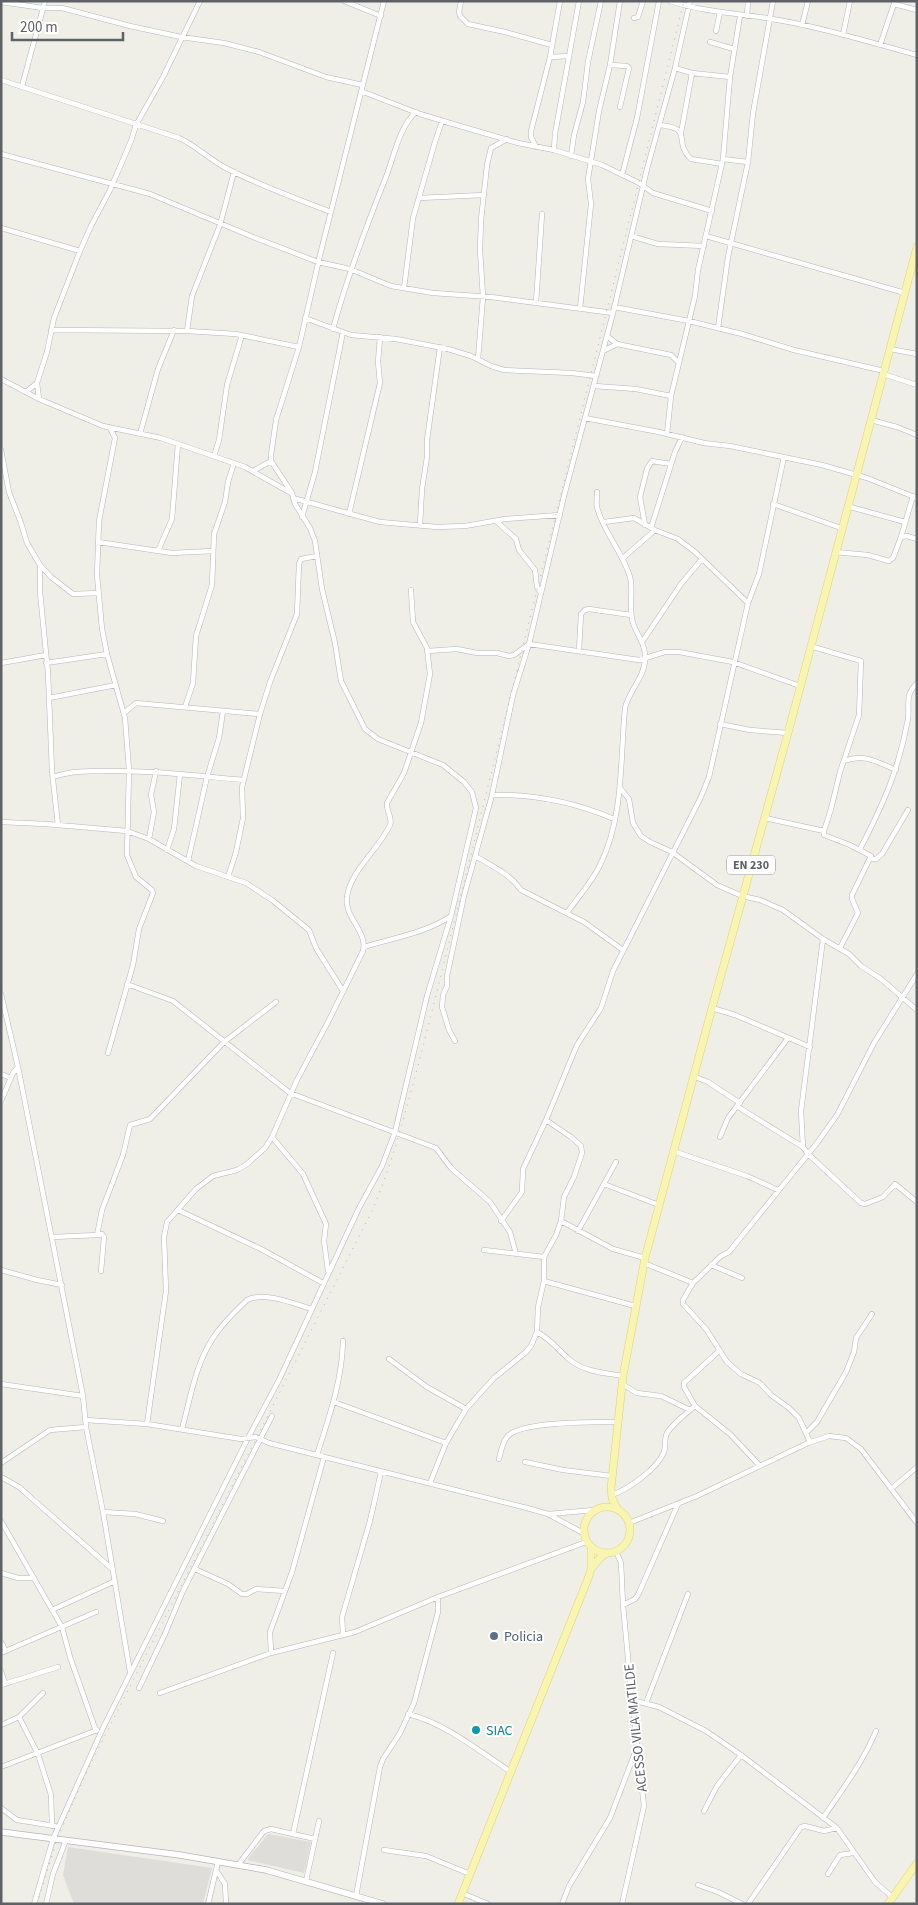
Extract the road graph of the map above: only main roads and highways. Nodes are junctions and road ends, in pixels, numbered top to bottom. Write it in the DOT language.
graph roads {
  1 [pos="917,247"];
  2 [pos="611,1492"];
  3 [pos="616,1509"];
  4 [pos="596,1510"];
  5 [pos="589,1545"];
  6 [pos="606,1553"];
  7 [pos="591,1569"];
  8 [pos="917,1863"];
  9 [pos="458,1904"];
  10 [pos="888,1904"];
  1 -- 2 [label="main road, EN 230"];
  2 -- 3 [label="main road, EN 230"];
  2 -- 4 [label="main road, EN 230"];
  3 -- 4 [label="main road"];
  3 -- 6 [label="main road"];
  4 -- 5 [label="main road"];
  5 -- 6 [label="main road"];
  5 -- 7 [label="main road"];
  6 -- 7 [label="main road"];
  7 -- 9 [label="main road"];
  8 -- 10 [label="main road"];
}
